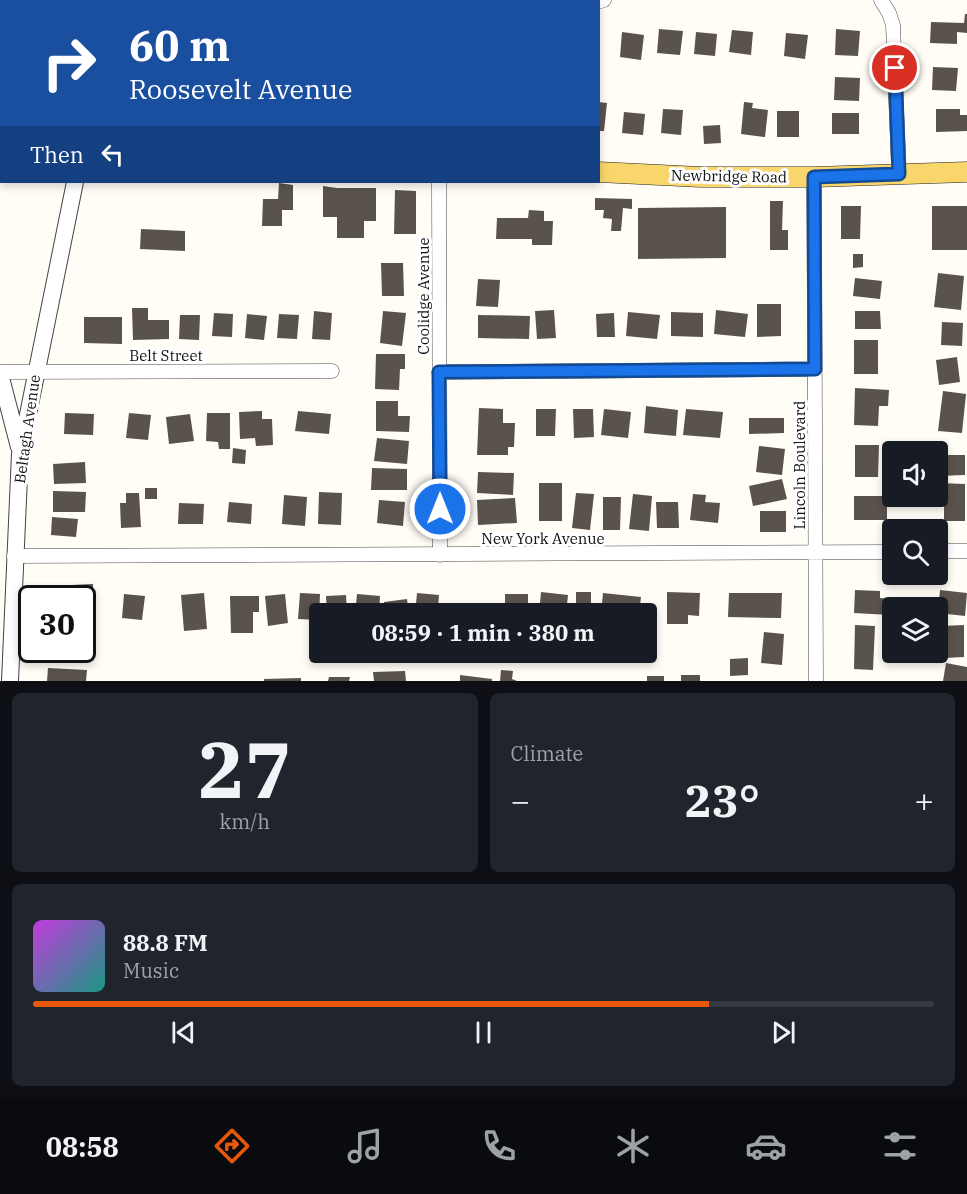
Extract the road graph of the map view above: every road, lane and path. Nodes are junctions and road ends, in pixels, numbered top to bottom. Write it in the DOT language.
graph roads {
  1 [pos="882,0"];
  2 [pos="600,172"];
  3 [pos="967,172"];
  4 [pos="899,174"];
  5 [pos="814,177"];
  6 [pos="75,183"];
  7 [pos="439,183"];
  8 [pos="815,369"];
  9 [pos="332,371"];
  10 [pos="439,372"];
  11 [pos="0,373"];
  12 [pos="35,373"];
  13 [pos="20,454"];
  14 [pos="948,551"];
  15 [pos="967,551"];
  16 [pos="882,552"];
  17 [pos="816,553"];
  18 [pos="440,555"];
  19 [pos="14,556"];
  20 [pos="10,681"];
  21 [pos="816,681"];
  1 -- 4 [label="street"];
  2 -- 5 [label="main road, Newbridge Road"];
  3 -- 4 [label="main road, Newbridge Road"];
  4 -- 5 [label="main road, Newbridge Road"];
  5 -- 8 [label="street, Lincoln Boulevard"];
  6 -- 12 [label="street, Beltagh Avenue"];
  7 -- 10 [label="street, Coolidge Avenue"];
  8 -- 10 [label="street"];
  8 -- 17 [label="street, Lincoln Boulevard"];
  9 -- 12 [label="street, Belt Street"];
  10 -- 18 [label="street, Coolidge Avenue"];
  11 -- 12 [label="street, Belt Street"];
  11 -- 13 [label="street"];
  12 -- 13 [label="street, Beltagh Avenue"];
  13 -- 19 [label="street, Beltagh Avenue"];
  14 -- 15 [label="street"];
  16 -- 17 [label="street, New York Avenue"];
  17 -- 18 [label="street, New York Avenue"];
  17 -- 21 [label="street, Lincoln Boulevard"];
  18 -- 19 [label="street, New York Avenue"];
  19 -- 20 [label="street, Beltagh Avenue"];
}
